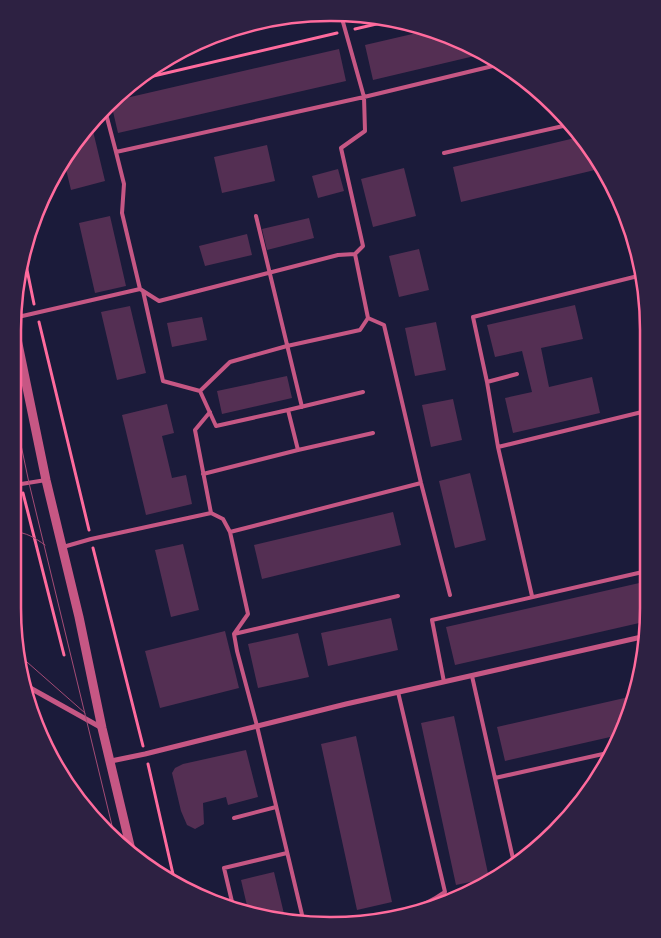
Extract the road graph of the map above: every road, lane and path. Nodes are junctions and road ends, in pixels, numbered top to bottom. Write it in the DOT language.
graph roads {
  1 [pos="343,22"];
  2 [pos="374,24"];
  3 [pos="345,31"];
  4 [pos="491,66"];
  5 [pos="155,76"];
  6 [pos="364,97"];
  7 [pos="107,117"];
  8 [pos="562,126"];
  9 [pos="116,152"];
  10 [pos="444,153"];
  11 [pos="256,216"];
  12 [pos="355,254"];
  13 [pos="27,270"];
  14 [pos="269,272"];
  15 [pos="635,277"];
  16 [pos="141,290"];
  17 [pos="36,313"];
  18 [pos="22,316"];
  19 [pos="368,318"];
  20 [pos="287,346"];
  21 [pos="21,358"];
  22 [pos="517,374"];
  23 [pos="487,382"];
  24 [pos="200,391"];
  25 [pos="363,392"];
  26 [pos="302,407"];
  27 [pos="288,410"];
  28 [pos="210,412"];
  29 [pos="640,412"];
  30 [pos="373,433"];
  31 [pos="498,446"];
  32 [pos="298,450"];
  33 [pos="203,474"];
  34 [pos="46,480"];
  35 [pos="21,483"];
  36 [pos="421,483"];
  37 [pos="21,487"];
  38 [pos="211,513"];
  39 [pos="230,532"];
  40 [pos="91,539"];
  41 [pos="63,547"];
  42 [pos="640,573"];
  43 [pos="450,595"];
  44 [pos="398,596"];
  45 [pos="532,596"];
  46 [pos="234,634"];
  47 [pos="638,638"];
  48 [pos="64,655"];
  49 [pos="472,676"];
  50 [pos="444,682"];
  51 [pos="32,689"];
  52 [pos="398,692"];
  53 [pos="257,726"];
  54 [pos="102,728"];
  55 [pos="145,754"];
  56 [pos="602,754"];
  57 [pos="110,761"];
  58 [pos="495,778"];
  59 [pos="276,807"];
  60 [pos="234,818"];
  61 [pos="129,842"];
  62 [pos="287,853"];
  63 [pos="513,857"];
  64 [pos="173,873"];
  65 [pos="437,897"];
  66 [pos="231,900"];
  67 [pos="302,915"];
  1 -- 3 [label="lane"];
  2 -- 3 [label="path"];
  3 -- 5 [label="path"];
  3 -- 6 [label="lane"];
  4 -- 6 [label="lane"];
  6 -- 9 [label="lane"];
  6 -- 12 [label="lane"];
  7 -- 9 [label="lane"];
  8 -- 10 [label="lane"];
  9 -- 16 [label="lane"];
  11 -- 14 [label="lane"];
  12 -- 14 [label="lane"];
  12 -- 19 [label="lane"];
  13 -- 17 [label="path"];
  14 -- 16 [label="lane"];
  14 -- 20 [label="lane"];
  15 -- 23 [label="lane"];
  16 -- 17 [label="lane"];
  16 -- 24 [label="lane"];
  17 -- 18 [label="lane"];
  17 -- 40 [label="path"];
  19 -- 20 [label="lane"];
  19 -- 36 [label="lane"];
  20 -- 24 [label="lane"];
  20 -- 26 [label="lane"];
  21 -- 34 [label="street"];
  22 -- 23 [label="lane"];
  23 -- 31 [label="lane"];
  24 -- 28 [label="lane"];
  25 -- 26 [label="lane"];
  26 -- 27 [label="lane"];
  27 -- 28 [label="lane"];
  27 -- 32 [label="lane"];
  28 -- 33 [label="lane"];
  29 -- 31 [label="lane"];
  30 -- 32 [label="lane"];
  31 -- 45 [label="lane"];
  32 -- 33 [label="lane"];
  33 -- 38 [label="lane"];
  34 -- 35 [label="lane"];
  34 -- 41 [label="street"];
  36 -- 39 [label="lane"];
  36 -- 43 [label="lane"];
  37 -- 48 [label="path"];
  38 -- 39 [label="lane"];
  38 -- 40 [label="lane"];
  39 -- 46 [label="lane"];
  40 -- 41 [label="lane"];
  40 -- 55 [label="path"];
  41 -- 54 [label="street"];
  42 -- 45 [label="lane"];
  44 -- 46 [label="lane"];
  45 -- 50 [label="lane"];
  46 -- 53 [label="lane"];
  47 -- 49 [label="street"];
  49 -- 50 [label="street"];
  49 -- 58 [label="lane"];
  50 -- 52 [label="street"];
  51 -- 54 [label="street"];
  52 -- 53 [label="street"];
  52 -- 65 [label="lane"];
  53 -- 55 [label="street"];
  53 -- 59 [label="lane"];
  54 -- 57 [label="street"];
  55 -- 57 [label="street"];
  55 -- 64 [label="path"];
  56 -- 58 [label="lane"];
  57 -- 61 [label="street"];
  58 -- 63 [label="lane"];
  59 -- 60 [label="lane"];
  59 -- 62 [label="lane"];
  62 -- 66 [label="lane"];
  62 -- 67 [label="lane"];
}
